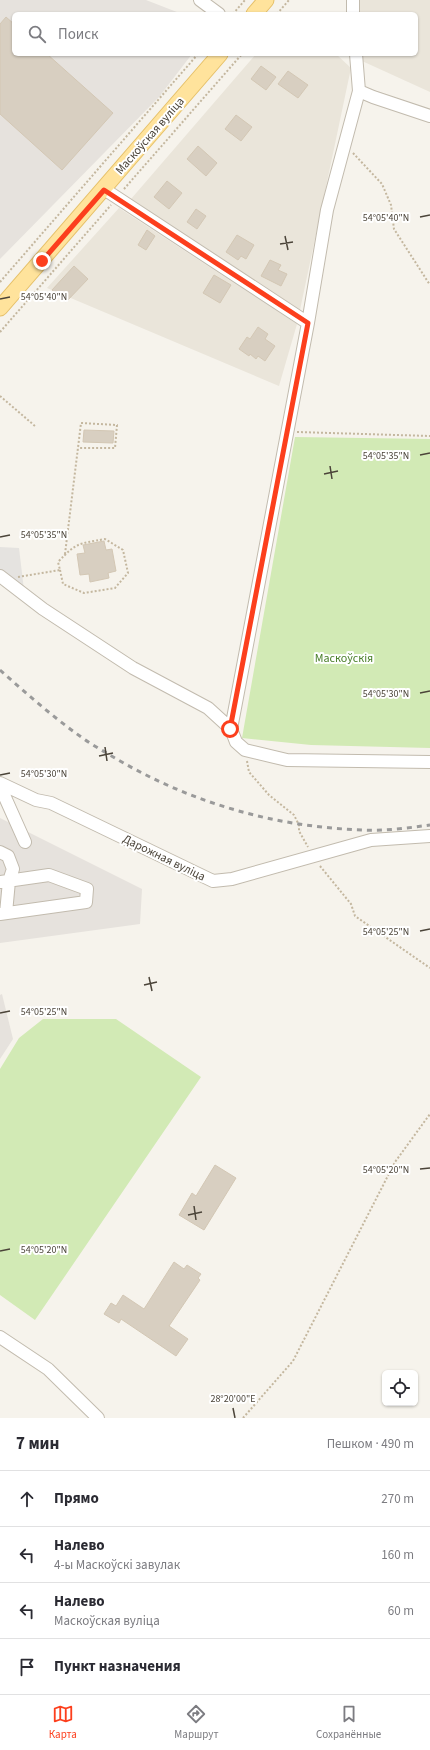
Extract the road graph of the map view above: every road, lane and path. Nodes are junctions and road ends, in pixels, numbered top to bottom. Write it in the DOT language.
graph roads {
  1 [pos="200,0"];
  2 [pos="245,0"];
  3 [pos="266,0"];
  4 [pos="289,0"];
  5 [pos="353,0"];
  6 [pos="217,12"];
  7 [pos="235,12"];
  8 [pos="256,12"];
  9 [pos="279,12"];
  10 [pos="353,12"];
  11 [pos="196,56"];
  12 [pos="218,56"];
  13 [pos="356,56"];
  14 [pos="360,90"];
  15 [pos="430,116"];
  16 [pos="345,145"];
  17 [pos="104,190"];
  18 [pos="0,282"];
  19 [pos="430,285"];
  20 [pos="0,308"];
  21 [pos="308,323"];
  22 [pos="0,396"];
  23 [pos="35,426"];
  24 [pos="287,432"];
  25 [pos="430,436"];
  26 [pos="78,448"];
  27 [pos="65,555"];
  28 [pos="60,570"];
  29 [pos="0,576"];
  30 [pos="11,585"];
  31 [pos="230,729"];
  32 [pos="245,750"];
  33 [pos="430,762"];
  34 [pos="0,783"];
  35 [pos="0,786"];
  36 [pos="430,836"];
  37 [pos="25,842"];
  38 [pos="0,852"];
  39 [pos="312,856"];
  40 [pos="5,881"];
  41 [pos="3,913"];
  42 [pos="430,968"];
  43 [pos="430,1114"];
  44 [pos="0,1337"];
  45 [pos="98,1418"];
  46 [pos="244,1418"];
  1 -- 6 [label="street"];
  2 -- 7 [label="path"];
  3 -- 8 [label="main road"];
  4 -- 9 [label="path"];
  5 -- 10 [label="street"];
  11 -- 18 [label="path"];
  12 -- 17 [label="main road, Маскоўская вуліца"];
  13 -- 14 [label="street"];
  14 -- 15 [label="street"];
  14 -- 16 [label="street"];
  16 -- 19 [label="path"];
  16 -- 21 [label="street"];
  17 -- 20 [label="main road, Маскоўская вуліца"];
  17 -- 21 [label="street"];
  21 -- 24 [label="street"];
  22 -- 23 [label="path"];
  24 -- 25 [label="path"];
  24 -- 31 [label="street"];
  26 -- 26 [label="path"];
  26 -- 27 [label="path"];
  27 -- 28 [label="path"];
  27 -- 28 [label="path"];
  28 -- 30 [label="path"];
  29 -- 30 [label="street"];
  30 -- 31 [label="street"];
  31 -- 32 [label="street"];
  32 -- 33 [label="street"];
  32 -- 39 [label="path"];
  34 -- 39 [label="street, Дарожная вуліца"];
  35 -- 37 [label="street"];
  36 -- 39 [label="street, Дарожная вуліца"];
  38 -- 40 [label="street"];
  39 -- 42 [label="path"];
  40 -- 41 [label="street"];
  40 -- 41 [label="street"];
  43 -- 46 [label="path"];
  44 -- 45 [label="street"];
}
